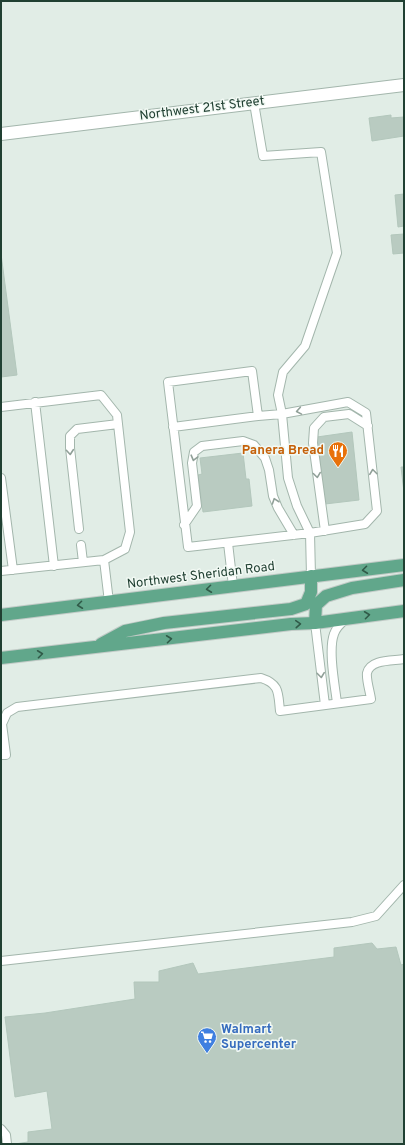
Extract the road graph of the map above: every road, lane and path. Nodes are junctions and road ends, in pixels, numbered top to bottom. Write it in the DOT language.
graph roads {
  1 [pos="404,85"];
  2 [pos="254,103"];
  3 [pos="1,134"];
  4 [pos="35,402"];
  5 [pos="1,407"];
  6 [pos="282,414"];
  7 [pos="258,416"];
  8 [pos="118,424"];
  9 [pos="368,426"];
  10 [pos="173,427"];
  11 [pos="1,478"];
  12 [pos="184,525"];
  13 [pos="79,529"];
  14 [pos="325,531"];
  15 [pos="310,533"];
  16 [pos="5,535"];
  17 [pos="294,535"];
  18 [pos="228,543"];
  19 [pos="81,545"];
  20 [pos="104,560"];
  21 [pos="83,562"];
  22 [pos="404,565"];
  23 [pos="54,566"];
  24 [pos="13,570"];
  25 [pos="1,571"];
  26 [pos="311,576"];
  27 [pos="404,580"];
  28 [pos="233,586"];
  29 [pos="109,602"];
  30 [pos="404,611"];
  31 [pos="1,615"];
  32 [pos="348,618"];
  33 [pos="315,622"];
  34 [pos="96,647"];
  35 [pos="1,658"];
  36 [pos="404,659"];
  37 [pos="337,703"];
  38 [pos="325,705"];
  39 [pos="1,755"];
  40 [pos="404,885"];
  41 [pos="1,961"];
  42 [pos="1,1128"];
  43 [pos="7,1144"];
  1 -- 2 [label="street, Northwest 21st Street"];
  2 -- 3 [label="street, Northwest 21st Street"];
  2 -- 6 [label="lane"];
  4 -- 5 [label="lane"];
  4 -- 8 [label="lane"];
  4 -- 23 [label="lane"];
  6 -- 7 [label="lane"];
  9 -- 6 [label="lane, one-way"];
  6 -- 15 [label="lane"];
  7 -- 10 [label="lane"];
  7 -- 10 [label="lane"];
  8 -- 13 [label="lane, one-way"];
  8 -- 20 [label="lane"];
  14 -- 9 [label="lane, one-way"];
  9 -- 14 [label="lane, one-way"];
  10 -- 12 [label="lane"];
  11 -- 16 [label="lane"];
  17 -- 12 [label="lane, one-way"];
  12 -- 18 [label="lane"];
  14 -- 15 [label="lane"];
  15 -- 17 [label="lane"];
  15 -- 26 [label="lane"];
  16 -- 24 [label="lane"];
  17 -- 18 [label="lane"];
  18 -- 28 [label="lane"];
  19 -- 21 [label="lane"];
  20 -- 21 [label="lane"];
  20 -- 29 [label="lane"];
  21 -- 23 [label="lane"];
  22 -- 26 [label="main road, Northwest Sheridan Road, one-way"];
  23 -- 24 [label="lane"];
  24 -- 25 [label="lane"];
  26 -- 28 [label="main road, Northwest Sheridan Road"];
  26 -- 34 [label="main road"];
  27 -- 33 [label="main road"];
  28 -- 29 [label="main road, Northwest Sheridan Road, one-way"];
  29 -- 31 [label="main road, Northwest Sheridan Road, one-way"];
  32 -- 30 [label="main road, one-way"];
  32 -- 33 [label="main road"];
  32 -- 37 [label="lane"];
  34 -- 33 [label="main road, one-way"];
  33 -- 38 [label="lane, one-way"];
  35 -- 34 [label="main road, one-way"];
  36 -- 37 [label="lane"];
  37 -- 38 [label="lane"];
  38 -- 39 [label="lane"];
  40 -- 41 [label="lane"];
  42 -- 43 [label="lane"];
}
